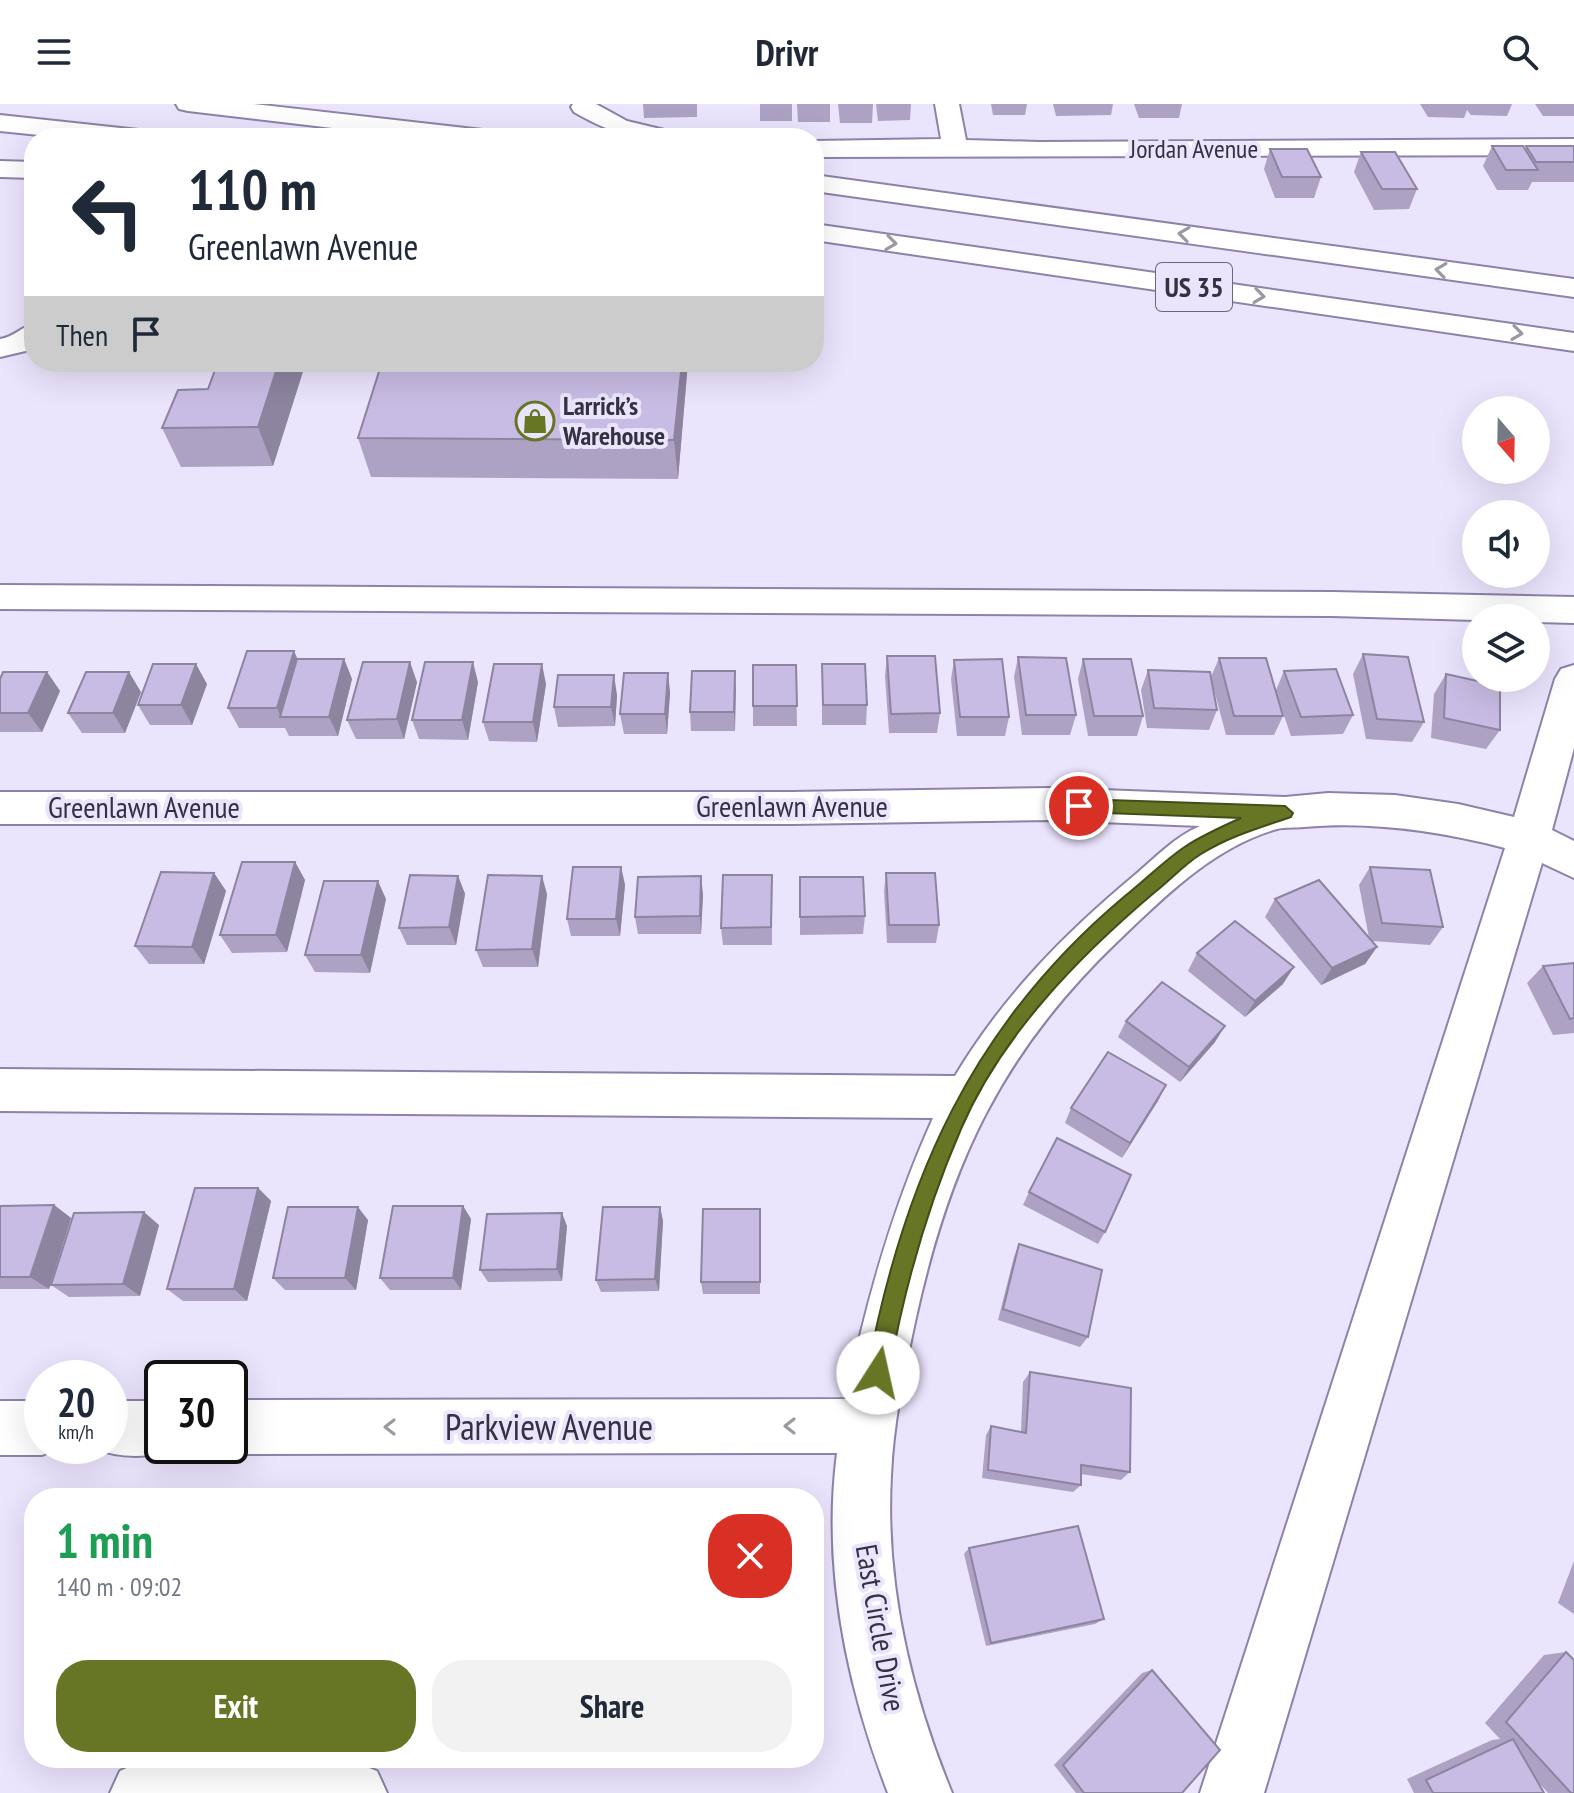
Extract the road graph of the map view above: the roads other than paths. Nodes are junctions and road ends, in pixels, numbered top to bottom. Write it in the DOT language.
graph roads {
  1 [pos="188,104"];
  2 [pos="272,104"];
  3 [pos="947,104"];
  4 [pos="583,107"];
  5 [pos="0,123"];
  6 [pos="46,128"];
  7 [pos="399,128"];
  8 [pos="422,128"];
  9 [pos="623,128"];
  10 [pos="955,147"];
  11 [pos="1574,147"];
  12 [pos="824,149"];
  13 [pos="0,169"];
  14 [pos="24,170"];
  15 [pos="824,184"];
  16 [pos="824,233"];
  17 [pos="1574,288"];
  18 [pos="1574,342"];
  19 [pos="0,597"];
  20 [pos="1574,610"];
  21 [pos="1574,679"];
  22 [pos="0,808"];
  23 [pos="1285,813"];
  24 [pos="1529,837"];
  25 [pos="1574,861"];
  26 [pos="0,1090"];
  27 [pos="969,1097"];
  28 [pos="868,1426"];
  29 [pos="248,1427"];
  30 [pos="0,1428"];
  31 [pos="24,1428"];
  32 [pos="142,1793"];
  33 [pos="355,1793"];
  34 [pos="920,1793"];
  35 [pos="1232,1793"];
  1 -- 7 [label="main road"];
  2 -- 8 [label="main road"];
  3 -- 10 [label="main road"];
  4 -- 9 [label="main road"];
  5 -- 6 [label="main road"];
  10 -- 11 [label="main road, Jordan Avenue"];
  10 -- 12 [label="main road, Jordan Avenue"];
  13 -- 14 [label="main road"];
  17 -- 15 [label="main road, US 35, one-way"];
  16 -- 18 [label="main road, US 35, one-way"];
  19 -- 20 [label="main road"];
  21 -- 24 [label="main road"];
  22 -- 23 [label="main road, Greenlawn Avenue"];
  23 -- 24 [label="main road, Greenlawn Avenue"];
  23 -- 27 [label="main road, East Circle Drive"];
  24 -- 25 [label="main road, Greenlawn Avenue"];
  24 -- 35 [label="main road"];
  26 -- 27 [label="main road"];
  27 -- 28 [label="main road, East Circle Drive"];
  28 -- 29 [label="main road, Parkview Avenue, one-way"];
  28 -- 34 [label="main road, East Circle Drive"];
  30 -- 31 [label="main road"];
  32 -- 33 [label="main road"];
}
